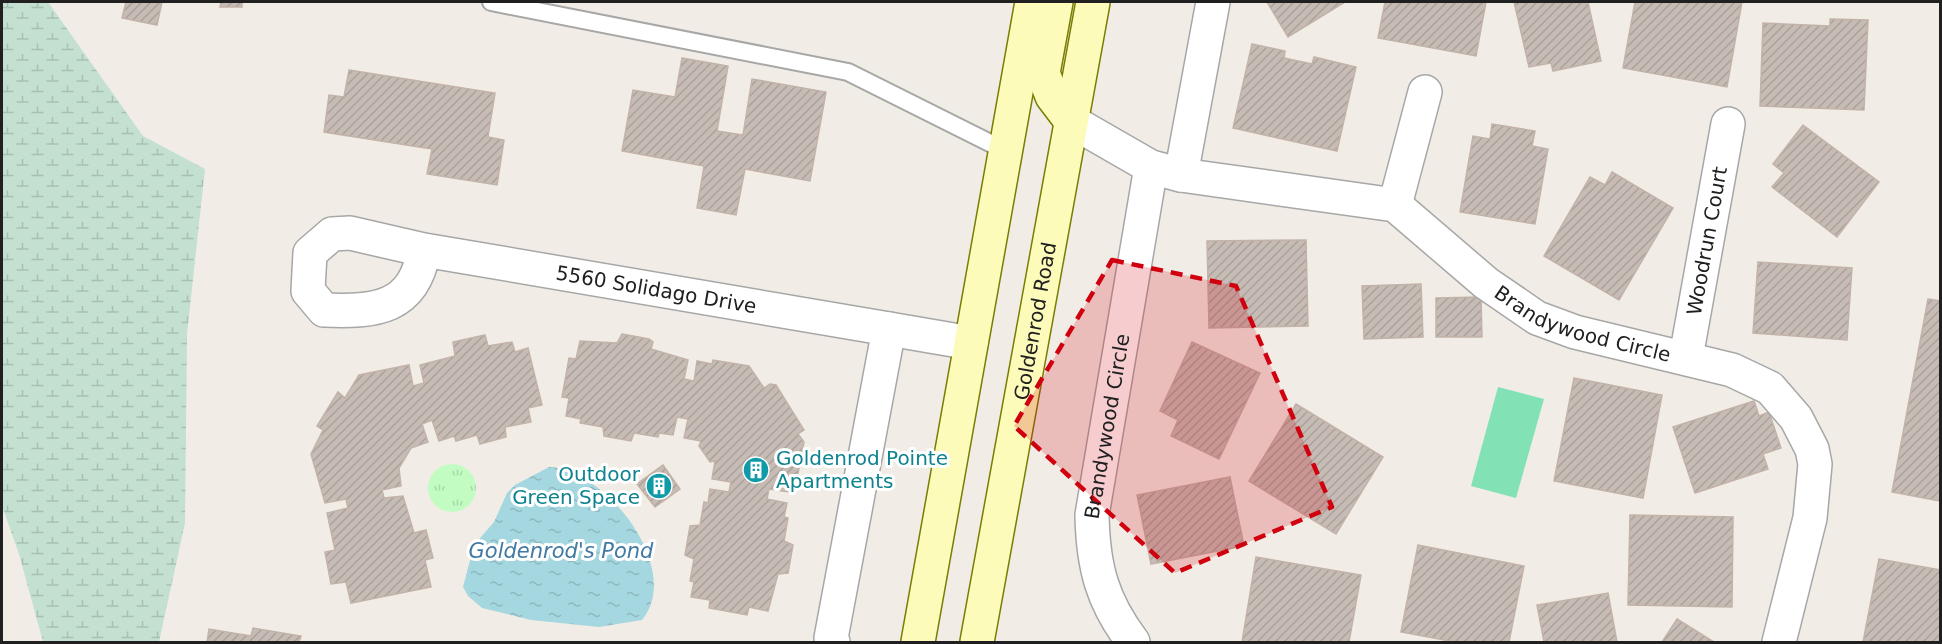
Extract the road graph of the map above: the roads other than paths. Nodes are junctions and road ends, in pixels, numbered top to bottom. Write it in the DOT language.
graph roads {
  1 [pos="491,2"];
  2 [pos="1032,2"];
  3 [pos="1056,2"];
  4 [pos="1093,2"];
  5 [pos="1213,2"];
  6 [pos="1425,92"];
  7 [pos="1071,121"];
  8 [pos="1728,124"];
  9 [pos="1006,151"];
  10 [pos="1166,171"];
  11 [pos="1395,205"];
  12 [pos="424,250"];
  13 [pos="890,329"];
  14 [pos="972,343"];
  15 [pos="1686,357"];
  16 [pos="833,642"];
  17 [pos="918,642"];
  18 [pos="977,642"];
  19 [pos="1133,642"];
  20 [pos="1779,642"];
  1 -- 9 [label="lane"];
  2 -- 9 [label="main road"];
  3 -- 7 [label="main road"];
  4 -- 7 [label="main road, Goldenrod Road"];
  5 -- 10 [label="street, Brandywood Circle"];
  6 -- 11 [label="street"];
  7 -- 10 [label="street"];
  7 -- 18 [label="main road, Goldenrod Road"];
  8 -- 15 [label="street, Woodrun Court"];
  9 -- 14 [label="main road"];
  10 -- 11 [label="street"];
  10 -- 19 [label="street, Brandywood Circle"];
  11 -- 15 [label="street, Brandywood Circle"];
  12 -- 13 [label="street, 5560 Solidago Drive"];
  13 -- 14 [label="street, 5560 Solidago Drive"];
  13 -- 16 [label="street"];
  14 -- 17 [label="main road"];
  15 -- 20 [label="street, Brandywood Circle"];
}
